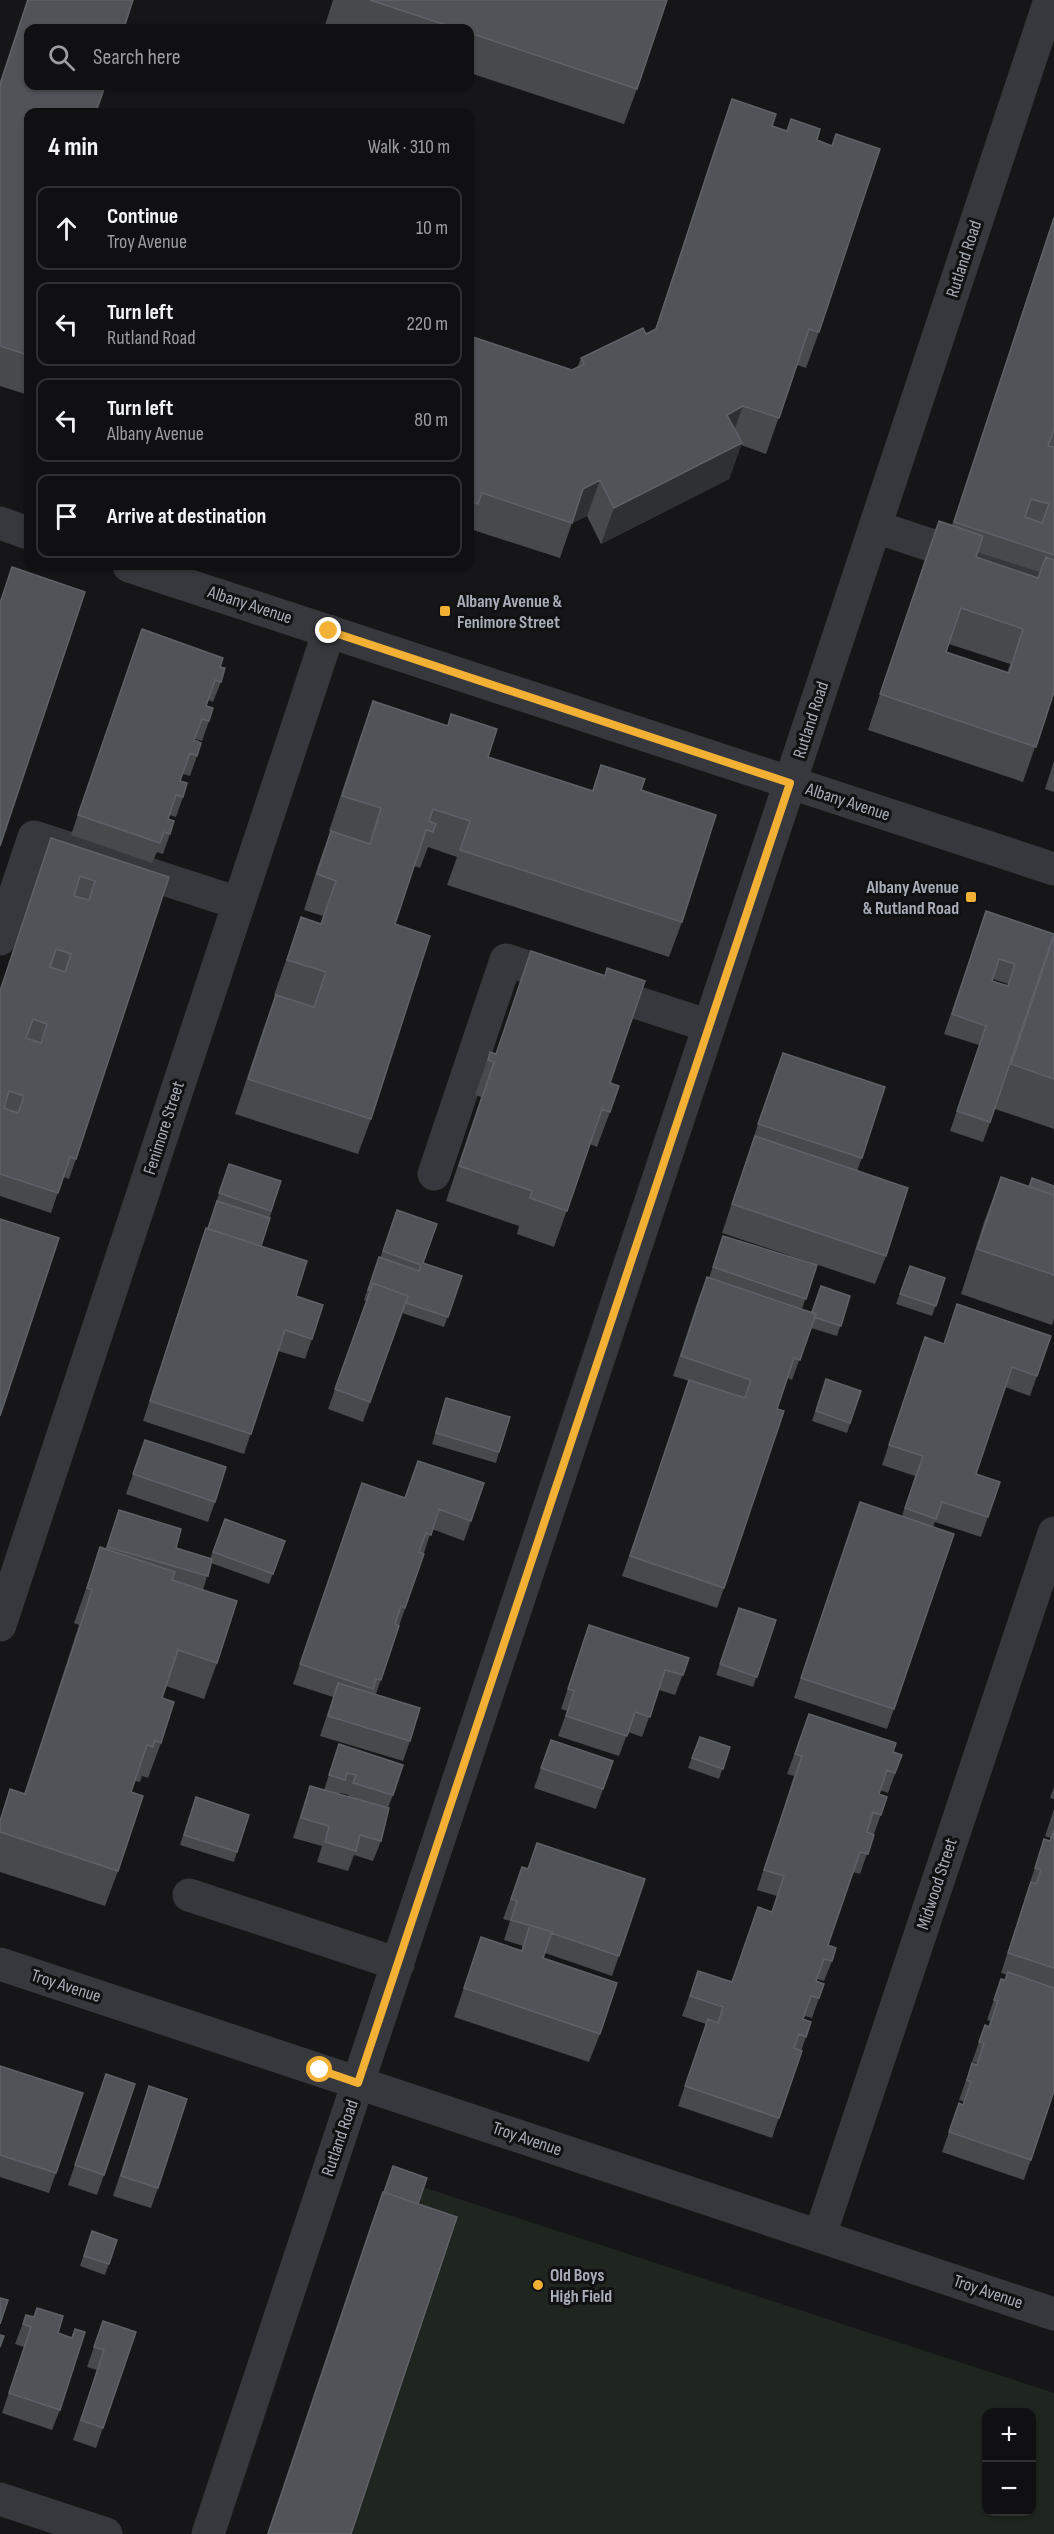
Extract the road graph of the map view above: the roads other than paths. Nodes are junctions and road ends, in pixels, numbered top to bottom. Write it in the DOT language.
graph roads {
  1 [pos="1050,0"];
  2 [pos="0,523"];
  3 [pos="876,527"];
  4 [pos="24,532"];
  5 [pos="141,570"];
  6 [pos="1054,586"];
  7 [pos="329,631"];
  8 [pos="790,783"];
  9 [pos="1054,869"];
  10 [pos="238,903"];
  11 [pos="0,939"];
  12 [pos="709,1026"];
  13 [pos="434,1174"];
  14 [pos="1054,1533"];
  15 [pos="0,1625"];
  16 [pos="189,1895"];
  17 [pos="0,1964"];
  18 [pos="398,1964"];
  19 [pos="358,2083"];
  20 [pos="820,2235"];
  21 [pos="1054,2314"];
  22 [pos="0,2499"];
  23 [pos="106,2534"];
  24 [pos="208,2534"];
  1 -- 3 [label="street, Rutland Road"];
  2 -- 4 [label="street"];
  3 -- 6 [label="street"];
  3 -- 8 [label="street, Rutland Road"];
  5 -- 7 [label="street, Albany Avenue"];
  7 -- 8 [label="street, Albany Avenue"];
  7 -- 10 [label="street, Fenimore Street"];
  8 -- 9 [label="street, Albany Avenue"];
  8 -- 12 [label="street, Rutland Road"];
  10 -- 11 [label="street"];
  10 -- 15 [label="street, Fenimore Street"];
  12 -- 13 [label="street"];
  12 -- 18 [label="street, Rutland Road"];
  14 -- 20 [label="street, Midwood Street"];
  16 -- 18 [label="street"];
  17 -- 19 [label="street, Troy Avenue"];
  18 -- 19 [label="street, Rutland Road"];
  19 -- 20 [label="street, Troy Avenue"];
  19 -- 24 [label="street, Rutland Road"];
  20 -- 21 [label="street, Troy Avenue"];
  22 -- 23 [label="street"];
}
